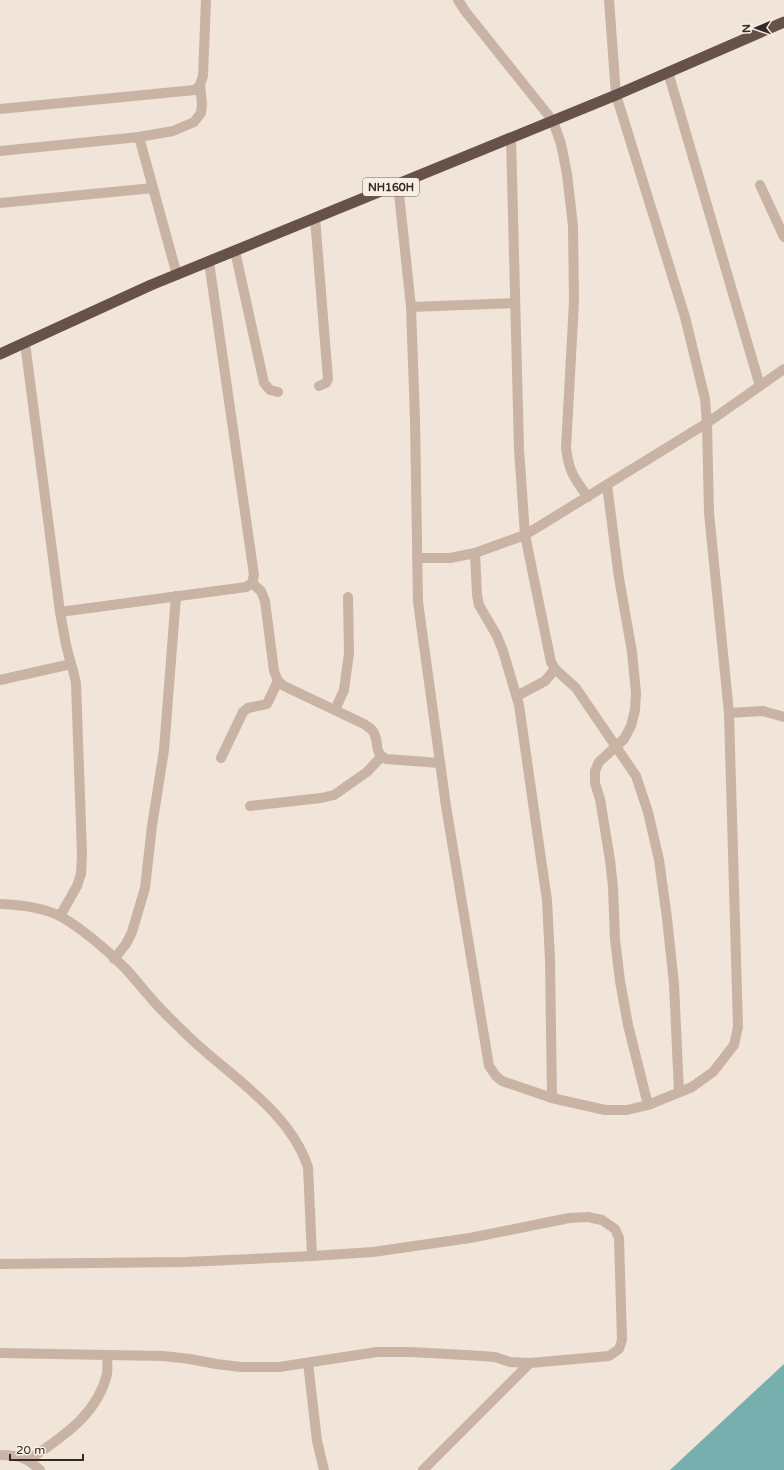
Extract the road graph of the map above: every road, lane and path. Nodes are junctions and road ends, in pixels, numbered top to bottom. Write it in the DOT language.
graph roads {
  1 [pos="206,0"];
  2 [pos="458,0"];
  3 [pos="609,0"];
  4 [pos="784,22"];
  5 [pos="668,72"];
  6 [pos="200,85"];
  7 [pos="616,95"];
  8 [pos="0,109"];
  9 [pos="552,120"];
  10 [pos="139,137"];
  11 [pos="511,138"];
  12 [pos="0,151"];
  13 [pos="398,184"];
  14 [pos="760,185"];
  15 [pos="153,188"];
  16 [pos="0,203"];
  17 [pos="315,218"];
  18 [pos="784,237"];
  19 [pos="235,251"];
  20 [pos="209,262"];
  21 [pos="177,275"];
  22 [pos="515,303"];
  23 [pos="411,307"];
  24 [pos="25,343"];
  25 [pos="0,354"];
  26 [pos="784,369"];
  27 [pos="319,386"];
  28 [pos="760,386"];
  29 [pos="278,392"];
  30 [pos="707,423"];
  31 [pos="607,485"];
  32 [pos="588,497"];
  33 [pos="525,535"];
  34 [pos="475,553"];
  35 [pos="416,558"];
  36 [pos="252,583"];
  37 [pos="176,596"];
  38 [pos="348,597"];
  39 [pos="60,612"];
  40 [pos="71,664"];
  41 [pos="555,669"];
  42 [pos="0,680"];
  43 [pos="278,680"];
  44 [pos="517,696"];
  45 [pos="335,710"];
  46 [pos="729,713"];
  47 [pos="784,717"];
  48 [pos="616,746"];
  49 [pos="381,757"];
  50 [pos="220,758"];
  51 [pos="440,763"];
  52 [pos="250,806"];
  53 [pos="0,904"];
  54 [pos="60,916"];
  55 [pos="114,959"];
  56 [pos="679,1092"];
  57 [pos="552,1098"];
  58 [pos="648,1105"];
  59 [pos="312,1256"];
  60 [pos="0,1264"];
  61 [pos="0,1352"];
  62 [pos="107,1355"];
  63 [pos="308,1363"];
  64 [pos="530,1363"];
  65 [pos="0,1455"];
  66 [pos="29,1460"];
  67 [pos="40,1470"];
  68 [pos="324,1470"];
  69 [pos="423,1470"];
  1 -- 6 [label="street"];
  2 -- 9 [label="street"];
  3 -- 7 [label="street"];
  4 -- 5 [label="highway, NH160H"];
  5 -- 7 [label="highway, NH160H"];
  5 -- 28 [label="street"];
  6 -- 8 [label="street"];
  6 -- 10 [label="street"];
  7 -- 9 [label="highway, NH160H"];
  7 -- 30 [label="street"];
  9 -- 11 [label="highway, NH160H"];
  9 -- 32 [label="street"];
  10 -- 12 [label="street"];
  10 -- 15 [label="street"];
  11 -- 13 [label="highway, NH160H"];
  11 -- 22 [label="street"];
  13 -- 17 [label="highway, NH160H"];
  13 -- 23 [label="street"];
  14 -- 18 [label="street"];
  15 -- 16 [label="street"];
  15 -- 21 [label="street"];
  17 -- 19 [label="highway, NH160H"];
  17 -- 27 [label="street"];
  19 -- 20 [label="highway, NH160H"];
  19 -- 29 [label="street"];
  20 -- 21 [label="highway, NH160H"];
  20 -- 36 [label="street"];
  21 -- 24 [label="highway, NH160H"];
  22 -- 23 [label="street"];
  22 -- 33 [label="street"];
  23 -- 35 [label="street"];
  24 -- 25 [label="highway, NH160H"];
  24 -- 39 [label="street"];
  26 -- 28 [label="street"];
  28 -- 30 [label="street"];
  30 -- 31 [label="street"];
  30 -- 46 [label="street"];
  31 -- 32 [label="street"];
  31 -- 48 [label="street"];
  32 -- 33 [label="street"];
  33 -- 34 [label="street"];
  33 -- 41 [label="street"];
  34 -- 35 [label="street"];
  34 -- 44 [label="street"];
  35 -- 51 [label="street"];
  36 -- 37 [label="street"];
  36 -- 43 [label="street"];
  37 -- 39 [label="street"];
  37 -- 55 [label="street"];
  38 -- 45 [label="street"];
  39 -- 40 [label="street"];
  40 -- 42 [label="street"];
  40 -- 54 [label="street"];
  41 -- 44 [label="street"];
  41 -- 48 [label="street"];
  43 -- 45 [label="street"];
  43 -- 50 [label="street"];
  44 -- 57 [label="street"];
  45 -- 49 [label="street"];
  46 -- 47 [label="street"];
  46 -- 56 [label="street"];
  48 -- 56 [label="street"];
  48 -- 58 [label="street"];
  49 -- 51 [label="street"];
  49 -- 52 [label="street"];
  51 -- 57 [label="street"];
  53 -- 54 [label="street"];
  54 -- 55 [label="street"];
  55 -- 59 [label="street"];
  56 -- 58 [label="street"];
  57 -- 58 [label="street"];
  59 -- 60 [label="street"];
  59 -- 64 [label="street"];
  61 -- 62 [label="street"];
  62 -- 63 [label="street"];
  62 -- 66 [label="street"];
  63 -- 64 [label="street"];
  63 -- 68 [label="street"];
  64 -- 69 [label="street"];
  65 -- 66 [label="street"];
  66 -- 67 [label="street"];
}
